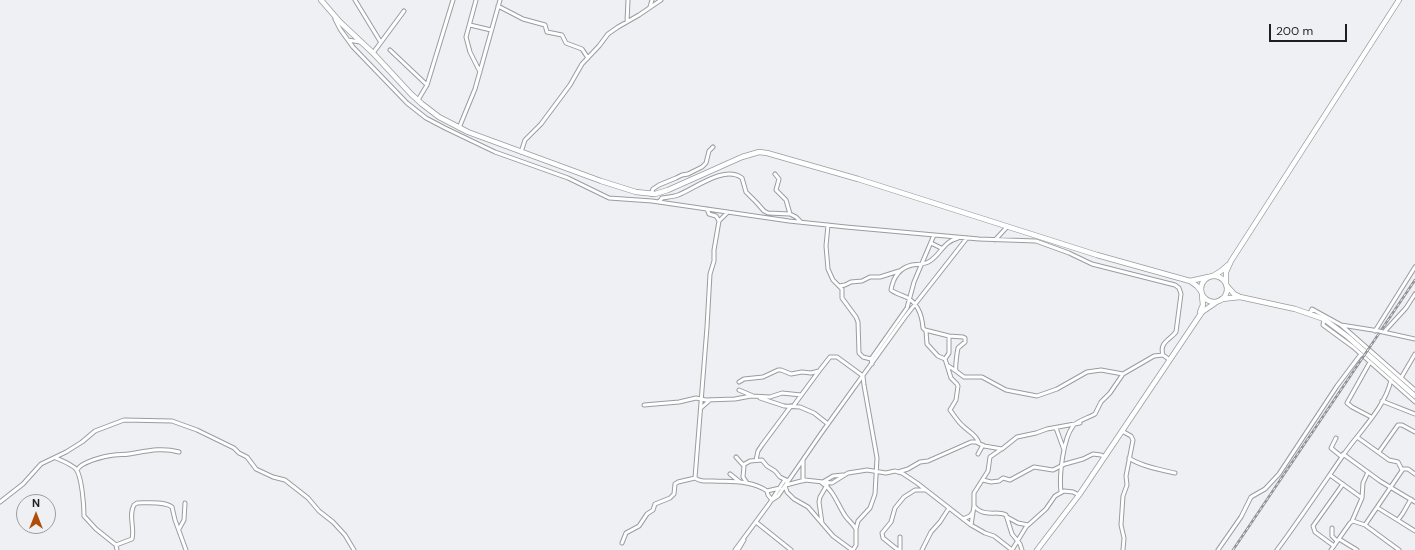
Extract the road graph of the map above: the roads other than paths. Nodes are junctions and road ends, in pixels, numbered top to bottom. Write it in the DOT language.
graph roads {
  1 [pos="321,0"];
  2 [pos="355,0"];
  3 [pos="454,0"];
  4 [pos="476,0"];
  5 [pos="500,0"];
  6 [pos="628,0"];
  7 [pos="652,0"];
  8 [pos="661,0"];
  9 [pos="1399,0"];
  10 [pos="498,6"];
  11 [pos="650,7"];
  12 [pos="404,11"];
  13 [pos="334,14"];
  14 [pos="627,22"];
  15 [pos="470,25"];
  16 [pos="492,30"];
  17 [pos="348,40"];
  18 [pos="380,41"];
  19 [pos="364,44"];
  20 [pos="390,50"];
  21 [pos="373,53"];
  22 [pos="588,58"];
  23 [pos="480,72"];
  24 [pos="427,85"];
  25 [pos="418,100"];
  26 [pos="459,128"];
  27 [pos="713,147"];
  28 [pos="521,152"];
  29 [pos="775,174"];
  30 [pos="651,194"];
  31 [pos="660,202"];
  32 [pos="707,209"];
  33 [pos="728,212"];
  34 [pos="790,214"];
  35 [pos="719,221"];
  36 [pos="801,222"];
  37 [pos="828,225"];
  38 [pos="1008,227"];
  39 [pos="934,235"];
  40 [pos="961,238"];
  41 [pos="967,238"];
  42 [pos="994,240"];
  43 [pos="930,243"];
  44 [pos="941,248"];
  45 [pos="1231,261"];
  46 [pos="922,264"];
  47 [pos="1415,267"];
  48 [pos="899,271"];
  49 [pos="1210,276"];
  50 [pos="1190,281"];
  51 [pos="1226,285"];
  52 [pos="839,286"];
  53 [pos="1201,292"];
  54 [pos="1415,294"];
  55 [pos="1240,297"];
  56 [pos="910,300"];
  57 [pos="1220,300"];
  58 [pos="915,305"];
  59 [pos="1310,313"];
  60 [pos="1199,316"];
  61 [pos="1324,319"];
  62 [pos="1341,325"];
  63 [pos="926,331"];
  64 [pos="1375,331"];
  65 [pos="1382,332"];
  66 [pos="949,336"];
  67 [pos="1415,339"];
  68 [pos="1361,354"];
  69 [pos="1415,354"];
  70 [pos="1163,355"];
  71 [pos="871,359"];
  72 [pos="945,359"];
  73 [pos="1170,360"];
  74 [pos="1370,362"];
  75 [pos="872,364"];
  76 [pos="947,365"];
  77 [pos="1377,365"];
  78 [pos="819,370"];
  79 [pos="956,372"];
  80 [pos="1122,374"];
  81 [pos="864,376"];
  82 [pos="1391,380"];
  83 [pos="1400,380"];
  84 [pos="739,382"];
  85 [pos="739,390"];
  86 [pos="1415,390"];
  87 [pos="755,396"];
  88 [pos="801,396"];
  89 [pos="1415,396"];
  90 [pos="773,397"];
  91 [pos="701,399"];
  92 [pos="711,399"];
  93 [pos="1382,401"];
  94 [pos="1415,402"];
  95 [pos="780,404"];
  96 [pos="644,405"];
  97 [pos="793,406"];
  98 [pos="701,408"];
  99 [pos="1415,414"];
  100 [pos="1371,417"];
  101 [pos="1080,422"];
  102 [pos="828,424"];
  103 [pos="1056,428"];
  104 [pos="1122,431"];
  105 [pos="1415,432"];
  106 [pos="1357,437"];
  107 [pos="1336,438"];
  108 [pos="981,444"];
  109 [pos="1002,449"];
  110 [pos="1064,450"];
  111 [pos="179,452"];
  112 [pos="1379,452"];
  113 [pos="978,454"];
  114 [pos="1343,456"];
  115 [pos="736,457"];
  116 [pos="1105,457"];
  117 [pos="56,458"];
  118 [pos="1128,458"];
  119 [pos="756,460"];
  120 [pos="803,460"];
  121 [pos="743,465"];
  122 [pos="1062,466"];
  123 [pos="77,470"];
  124 [pos="1402,470"];
  125 [pos="876,472"];
  126 [pos="898,472"];
  127 [pos="1368,472"];
  128 [pos="1175,473"];
  129 [pos="730,474"];
  130 [pos="1415,474"];
  131 [pos="844,475"];
  132 [pos="1330,475"];
  133 [pos="695,478"];
  134 [pos="788,480"];
  135 [pos="803,480"];
  136 [pos="983,480"];
  137 [pos="819,481"];
  138 [pos="740,482"];
  139 [pos="823,482"];
  140 [pos="747,483"];
  141 [pos="1343,484"];
  142 [pos="827,485"];
  143 [pos="786,486"];
  144 [pos="1390,488"];
  145 [pos="781,490"];
  146 [pos="925,490"];
  147 [pos="767,491"];
  148 [pos="787,492"];
  149 [pos="1061,492"];
  150 [pos="1079,495"];
  151 [pos="1362,498"];
  152 [pos="1410,499"];
  153 [pos="772,500"];
  154 [pos="0,502"];
  155 [pos="1415,502"];
  156 [pos="185,503"];
  157 [pos="974,506"];
  158 [pos="949,508"];
  159 [pos="1378,508"];
  160 [pos="977,509"];
  161 [pos="973,512"];
  162 [pos="1007,517"];
  163 [pos="963,519"];
  164 [pos="1398,520"];
  165 [pos="1352,521"];
  166 [pos="756,522"];
  167 [pos="822,523"];
  168 [pos="971,525"];
  169 [pos="1028,525"];
  170 [pos="1365,526"];
  171 [pos="1332,528"];
  172 [pos="179,529"];
  173 [pos="856,529"];
  174 [pos="1415,531"];
  175 [pos="900,537"];
  176 [pos="1338,540"];
  177 [pos="1018,542"];
  178 [pos="622,543"];
  179 [pos="116,544"];
  180 [pos="1334,546"];
  181 [pos="116,550"];
  182 [pos="186,550"];
  183 [pos="354,550"];
  184 [pos="738,550"];
  185 [pos="791,550"];
  186 [pos="852,550"];
  187 [pos="899,550"];
  188 [pos="922,550"];
  189 [pos="1012,550"];
  190 [pos="1022,550"];
  191 [pos="1037,550"];
  192 [pos="1123,550"];
  193 [pos="1218,550"];
  194 [pos="1277,550"];
  195 [pos="1331,550"];
  196 [pos="1357,550"];
  197 [pos="1399,550"];
  1 -- 13 [label="main road"];
  2 -- 18 [label="street"];
  3 -- 24 [label="street"];
  4 -- 15 [label="street"];
  5 -- 10 [label="street"];
  6 -- 14 [label="street"];
  7 -- 11 [label="street"];
  8 -- 11 [label="street"];
  9 -- 45 [label="main road"];
  10 -- 16 [label="street"];
  10 -- 22 [label="street"];
  11 -- 14 [label="street"];
  12 -- 18 [label="street"];
  13 -- 17 [label="street"];
  13 -- 19 [label="main road"];
  14 -- 22 [label="street"];
  15 -- 16 [label="street"];
  15 -- 23 [label="street"];
  16 -- 23 [label="street"];
  17 -- 19 [label="street"];
  17 -- 31 [label="street"];
  18 -- 21 [label="street"];
  19 -- 21 [label="main road"];
  20 -- 24 [label="street"];
  21 -- 25 [label="main road"];
  22 -- 28 [label="street"];
  23 -- 26 [label="street"];
  24 -- 25 [label="street"];
  25 -- 26 [label="main road"];
  26 -- 28 [label="main road"];
  27 -- 30 [label="street"];
  28 -- 30 [label="main road"];
  29 -- 34 [label="street"];
  30 -- 38 [label="main road"];
  31 -- 32 [label="street"];
  31 -- 34 [label="street"];
  32 -- 33 [label="street"];
  32 -- 35 [label="street"];
  33 -- 35 [label="street"];
  33 -- 36 [label="street"];
  34 -- 36 [label="street"];
  35 -- 91 [label="street"];
  36 -- 37 [label="street"];
  37 -- 39 [label="street"];
  37 -- 52 [label="street"];
  38 -- 42 [label="street"];
  38 -- 50 [label="main road"];
  39 -- 40 [label="street"];
  39 -- 43 [label="street"];
  40 -- 41 [label="street"];
  40 -- 44 [label="street"];
  41 -- 42 [label="street"];
  41 -- 58 [label="street"];
  42 -- 70 [label="street"];
  43 -- 44 [label="street"];
  43 -- 46 [label="street"];
  44 -- 46 [label="street"];
  45 -- 49 [label="main road"];
  45 -- 51 [label="main road"];
  46 -- 48 [label="street"];
  46 -- 56 [label="street"];
  47 -- 64 [label="street"];
  48 -- 52 [label="street"];
  48 -- 56 [label="street"];
  49 -- 50 [label="main road"];
  49 -- 51 [label="main road"];
  49 -- 53 [label="main road"];
  50 -- 53 [label="main road"];
  51 -- 55 [label="main road"];
  51 -- 57 [label="main road"];
  52 -- 71 [label="street"];
  53 -- 57 [label="main road"];
  53 -- 60 [label="main road"];
  54 -- 65 [label="street"];
  55 -- 57 [label="main road"];
  55 -- 59 [label="main road"];
  56 -- 58 [label="street"];
  56 -- 71 [label="street"];
  57 -- 60 [label="main road"];
  58 -- 63 [label="street"];
  58 -- 75 [label="street"];
  59 -- 61 [label="main road"];
  59 -- 62 [label="street"];
  60 -- 73 [label="main road"];
  61 -- 68 [label="street"];
  61 -- 77 [label="main road"];
  62 -- 64 [label="street"];
  62 -- 83 [label="street"];
  63 -- 66 [label="street"];
  63 -- 72 [label="street"];
  64 -- 65 [label="street"];
  65 -- 67 [label="street"];
  66 -- 72 [label="street"];
  66 -- 79 [label="street"];
  68 -- 74 [label="street"];
  68 -- 193 [label="street"];
  69 -- 83 [label="street"];
  70 -- 73 [label="street"];
  70 -- 80 [label="street"];
  71 -- 75 [label="street"];
  72 -- 76 [label="street"];
  73 -- 104 [label="main road"];
  74 -- 77 [label="street"];
  74 -- 100 [label="street"];
  75 -- 81 [label="street"];
  76 -- 79 [label="street"];
  76 -- 108 [label="street"];
  77 -- 82 [label="street"];
  77 -- 83 [label="main road"];
  78 -- 81 [label="street"];
  78 -- 84 [label="street"];
  78 -- 88 [label="street"];
  79 -- 80 [label="street"];
  80 -- 101 [label="street"];
  81 -- 102 [label="street"];
  81 -- 125 [label="street"];
  82 -- 93 [label="street"];
  82 -- 94 [label="street"];
  83 -- 86 [label="street"];
  83 -- 89 [label="main road"];
  85 -- 87 [label="street"];
  87 -- 90 [label="street"];
  87 -- 92 [label="street"];
  87 -- 95 [label="street"];
  88 -- 90 [label="street"];
  88 -- 97 [label="street"];
  90 -- 95 [label="street"];
  91 -- 92 [label="street"];
  91 -- 96 [label="street"];
  91 -- 98 [label="street"];
  92 -- 98 [label="street"];
  93 -- 99 [label="street"];
  93 -- 100 [label="street"];
  95 -- 97 [label="street"];
  97 -- 102 [label="street"];
  97 -- 119 [label="street"];
  98 -- 133 [label="street"];
  100 -- 106 [label="street"];
  101 -- 103 [label="street"];
  101 -- 110 [label="street"];
  102 -- 120 [label="street"];
  103 -- 109 [label="street"];
  103 -- 110 [label="street"];
  104 -- 116 [label="main road"];
  104 -- 118 [label="street"];
  105 -- 112 [label="street"];
  106 -- 112 [label="street"];
  106 -- 114 [label="street"];
  107 -- 114 [label="street"];
  108 -- 109 [label="street"];
  108 -- 113 [label="street"];
  108 -- 126 [label="street"];
  109 -- 136 [label="street"];
  110 -- 122 [label="street"];
  111 -- 123 [label="street"];
  112 -- 124 [label="street"];
  114 -- 127 [label="street"];
  114 -- 132 [label="street"];
  115 -- 121 [label="street"];
  116 -- 122 [label="street"];
  116 -- 150 [label="main road"];
  117 -- 123 [label="street"];
  117 -- 154 [label="street"];
  117 -- 183 [label="street"];
  118 -- 128 [label="street"];
  118 -- 192 [label="street"];
  119 -- 121 [label="street"];
  119 -- 134 [label="street"];
  120 -- 134 [label="street"];
  120 -- 135 [label="street"];
  121 -- 140 [label="street"];
  122 -- 136 [label="street"];
  122 -- 149 [label="street"];
  123 -- 179 [label="street"];
  124 -- 130 [label="street"];
  124 -- 144 [label="street"];
  125 -- 126 [label="street"];
  125 -- 131 [label="street"];
  125 -- 173 [label="street"];
  126 -- 146 [label="street"];
  127 -- 144 [label="street"];
  127 -- 151 [label="street"];
  129 -- 138 [label="street"];
  131 -- 139 [label="street"];
  131 -- 142 [label="street"];
  132 -- 141 [label="street"];
  132 -- 194 [label="street"];
  133 -- 138 [label="street"];
  133 -- 178 [label="street"];
  134 -- 143 [label="street"];
  134 -- 145 [label="street"];
  135 -- 137 [label="street"];
  135 -- 143 [label="street"];
  136 -- 157 [label="street"];
  137 -- 139 [label="street"];
  137 -- 142 [label="street"];
  138 -- 140 [label="street"];
  139 -- 142 [label="street"];
  140 -- 147 [label="street"];
  141 -- 151 [label="street"];
  141 -- 180 [label="street"];
  142 -- 167 [label="street"];
  142 -- 173 [label="street"];
  143 -- 145 [label="street"];
  143 -- 148 [label="street"];
  144 -- 152 [label="street"];
  144 -- 159 [label="street"];
  145 -- 147 [label="street"];
  145 -- 148 [label="street"];
  145 -- 153 [label="street"];
  146 -- 158 [label="street"];
  146 -- 187 [label="street"];
  147 -- 153 [label="street"];
  148 -- 167 [label="street"];
  149 -- 150 [label="street"];
  149 -- 169 [label="street"];
  150 -- 191 [label="main road"];
  151 -- 165 [label="street"];
  152 -- 155 [label="street"];
  152 -- 164 [label="street"];
  153 -- 166 [label="street"];
  156 -- 172 [label="street"];
  157 -- 160 [label="street"];
  157 -- 161 [label="street"];
  158 -- 163 [label="street"];
  158 -- 188 [label="street"];
  159 -- 164 [label="street"];
  159 -- 170 [label="street"];
  160 -- 161 [label="street"];
  160 -- 162 [label="street"];
  161 -- 163 [label="street"];
  161 -- 168 [label="street"];
  162 -- 169 [label="street"];
  162 -- 177 [label="street"];
  163 -- 168 [label="street"];
  164 -- 174 [label="street"];
  165 -- 170 [label="street"];
  165 -- 176 [label="street"];
  166 -- 184 [label="street"];
  166 -- 185 [label="street"];
  167 -- 186 [label="street"];
  168 -- 189 [label="street"];
  169 -- 177 [label="street"];
  170 -- 197 [label="street"];
  171 -- 176 [label="street"];
  172 -- 179 [label="street"];
  172 -- 182 [label="street"];
  173 -- 186 [label="street"];
  175 -- 187 [label="street"];
  176 -- 180 [label="street"];
  176 -- 196 [label="street"];
  177 -- 189 [label="street"];
  177 -- 190 [label="street"];
  179 -- 181 [label="street"];
  180 -- 195 [label="street"];
}
